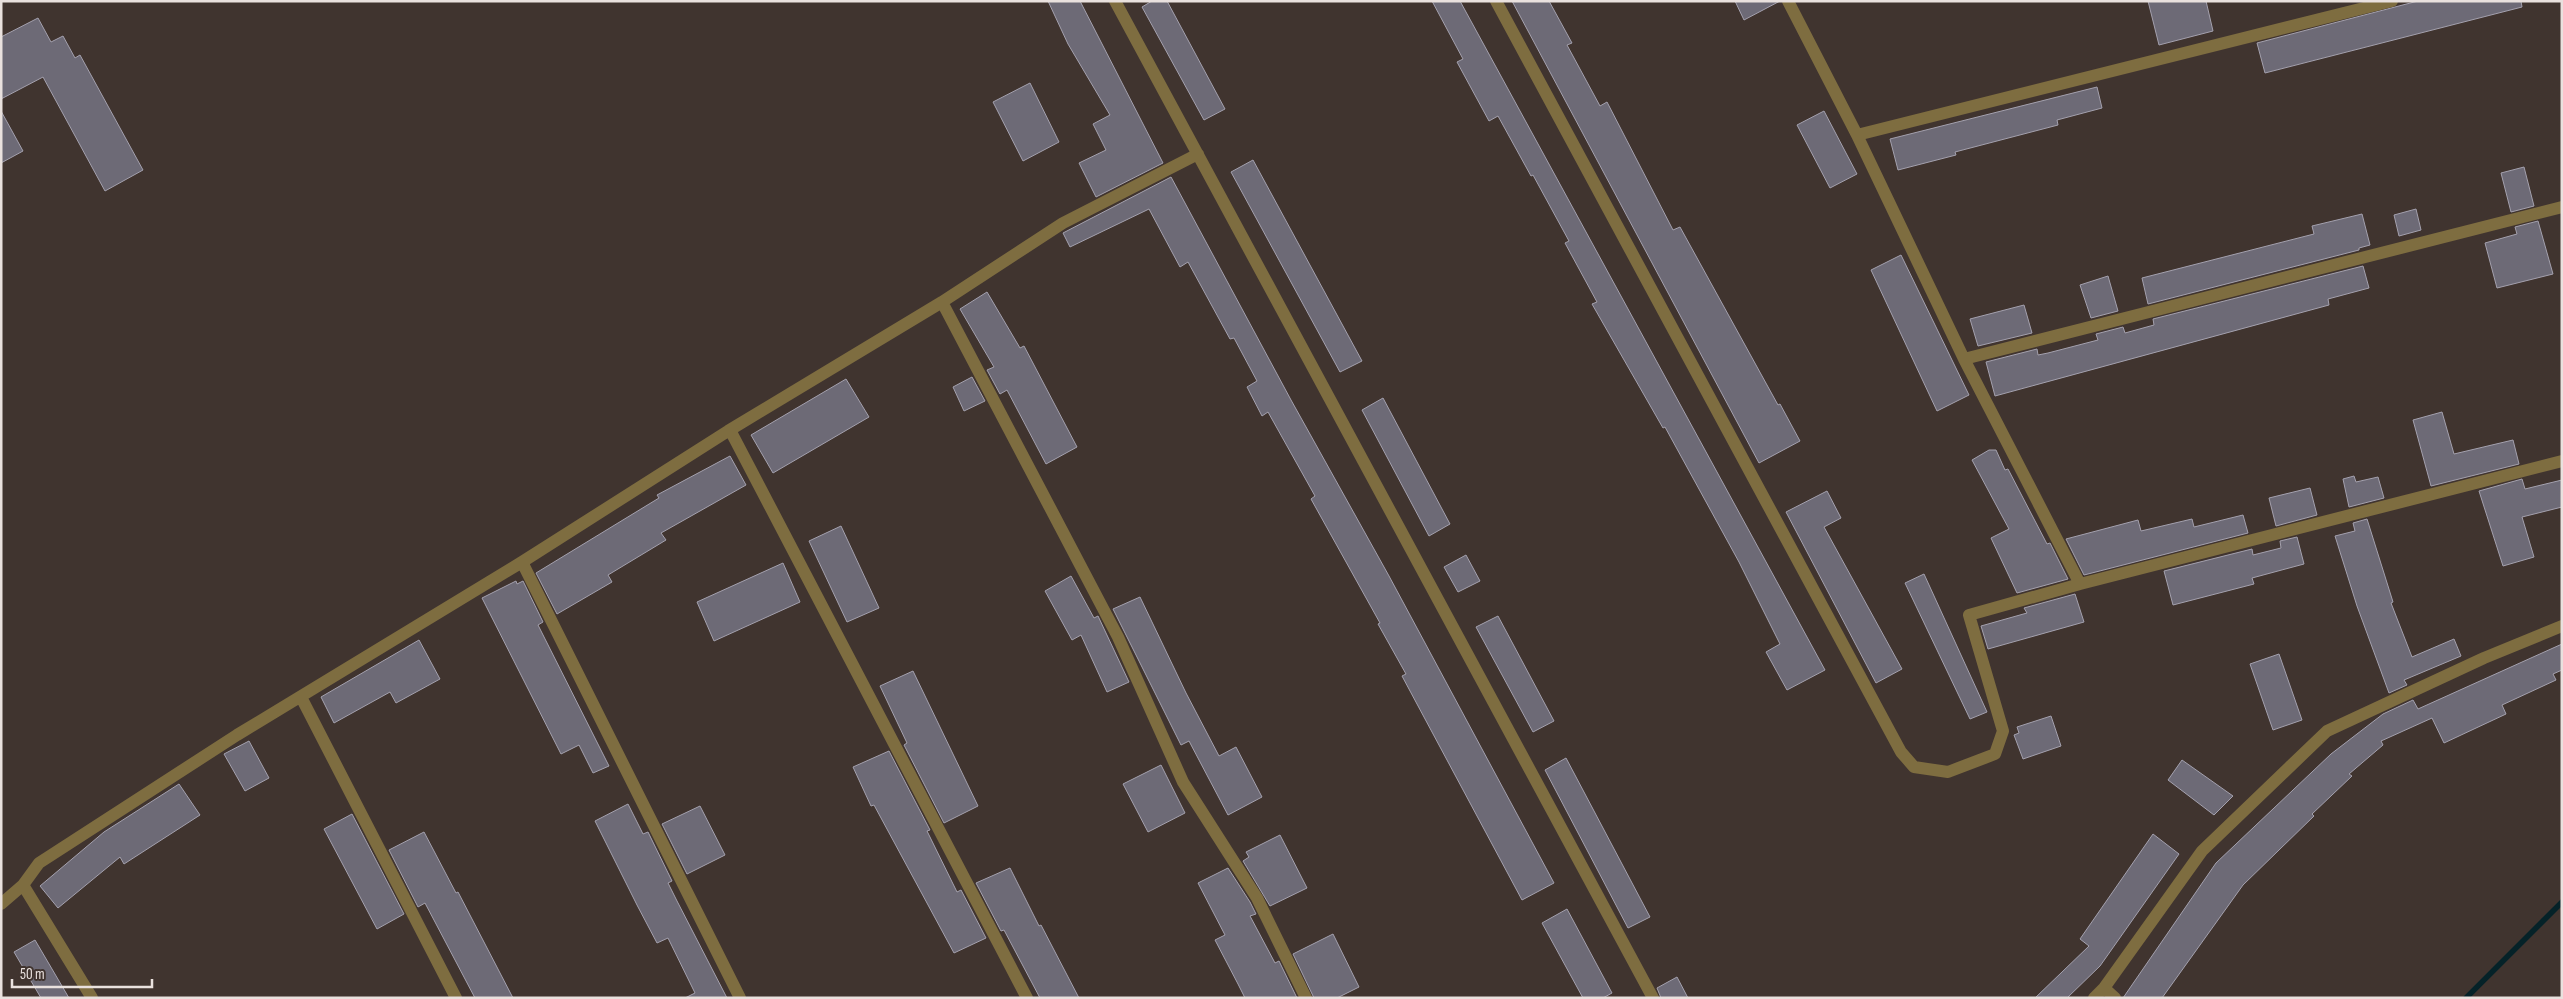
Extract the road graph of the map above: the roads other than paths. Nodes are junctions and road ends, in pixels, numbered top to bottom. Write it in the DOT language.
graph roads {
  1 [pos="1115,1"];
  2 [pos="1496,1"];
  3 [pos="1788,1"];
  4 [pos="2392,1"];
  5 [pos="1858,135"];
  6 [pos="1198,154"];
  7 [pos="2562,207"];
  8 [pos="942,302"];
  9 [pos="1964,359"];
  10 [pos="730,430"];
  11 [pos="2562,461"];
  12 [pos="522,562"];
  13 [pos="2080,584"];
  14 [pos="2562,626"];
  15 [pos="301,697"];
  16 [pos="23,885"];
  17 [pos="1,904"];
  18 [pos="2104,988"];
  19 [pos="92,998"];
  20 [pos="456,998"];
  21 [pos="740,998"];
  22 [pos="1027,998"];
  23 [pos="1306,998"];
  24 [pos="1653,998"];
  25 [pos="2094,998"];
  26 [pos="2114,998"];
  1 -- 6 [label="street"];
  2 -- 13 [label="street"];
  3 -- 5 [label="street"];
  4 -- 5 [label="street"];
  5 -- 9 [label="street"];
  6 -- 8 [label="street"];
  6 -- 24 [label="street"];
  7 -- 9 [label="street"];
  8 -- 10 [label="street"];
  8 -- 23 [label="street"];
  9 -- 13 [label="street"];
  10 -- 12 [label="street"];
  10 -- 22 [label="street"];
  11 -- 13 [label="street"];
  12 -- 15 [label="street"];
  12 -- 21 [label="street"];
  14 -- 18 [label="street"];
  15 -- 16 [label="street"];
  15 -- 20 [label="street"];
  16 -- 17 [label="street"];
  16 -- 19 [label="street"];
  18 -- 25 [label="street"];
  18 -- 26 [label="street"];
}
